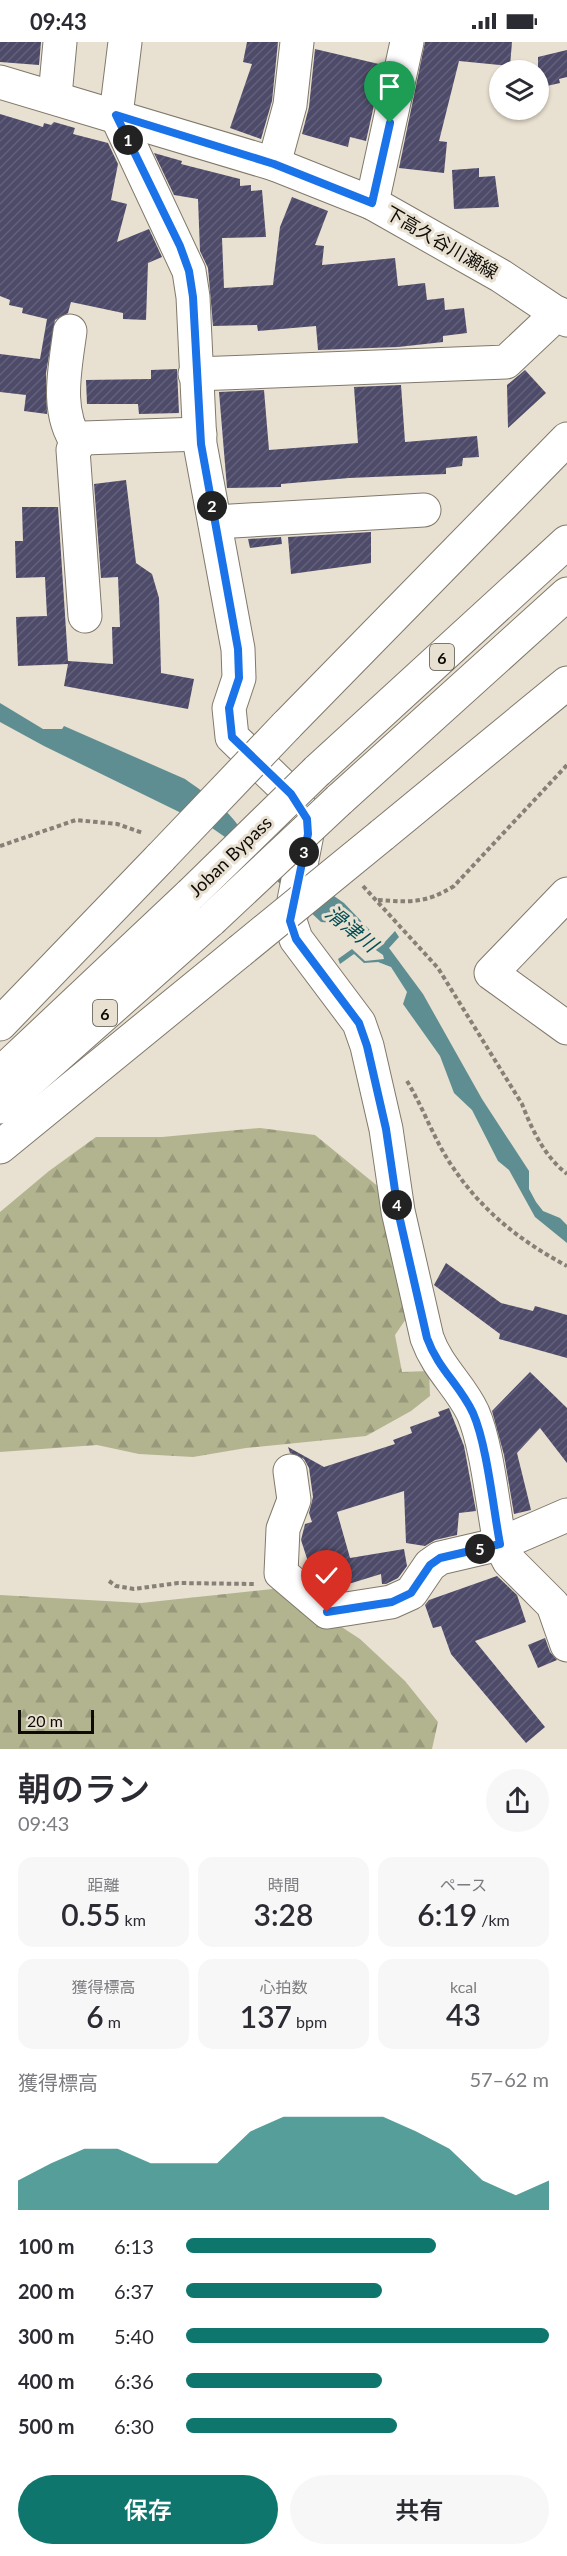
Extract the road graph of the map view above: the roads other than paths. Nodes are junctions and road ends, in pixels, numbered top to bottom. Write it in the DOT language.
graph roads {
  1 [pos="60,42"];
  2 [pos="125,42"];
  3 [pos="297,42"];
  4 [pos="407,42"];
  5 [pos="0,82"];
  6 [pos="55,96"];
  7 [pos="116,115"];
  8 [pos="274,164"];
  9 [pos="372,203"];
  10 [pos="562,317"];
  11 [pos="70,331"];
  12 [pos="195,374"];
  13 [pos="200,434"];
  14 [pos="567,439"];
  15 [pos="78,444"];
  16 [pos="424,510"];
  17 [pos="215,522"];
  18 [pos="567,542"];
  19 [pos="567,594"];
  20 [pos="85,616"];
  21 [pos="567,683"];
  22 [pos="567,894"];
  23 [pos="0,1024"];
  24 [pos="567,1028"];
  25 [pos="0,1074"];
  26 [pos="0,1107"];
  27 [pos="0,1147"];
  28 [pos="290,1472"];
  29 [pos="567,1515"];
  30 [pos="500,1544"];
  31 [pos="567,1645"];
  1 -- 6 [label="main road"];
  2 -- 7 [label="main road"];
  3 -- 8 [label="main road"];
  4 -- 9 [label="main road"];
  5 -- 6 [label="main road, 下高久谷川瀬線"];
  6 -- 7 [label="main road, 下高久谷川瀬線"];
  7 -- 8 [label="main road, 下高久谷川瀬線"];
  7 -- 12 [label="main road"];
  8 -- 9 [label="main road, 下高久谷川瀬線"];
  9 -- 10 [label="main road, 下高久谷川瀬線"];
  10 -- 12 [label="main road"];
  11 -- 15 [label="main road"];
  12 -- 13 [label="main road"];
  13 -- 15 [label="main road"];
  13 -- 17 [label="main road"];
  14 -- 23 [label="main road, bridge"];
  15 -- 20 [label="main road"];
  16 -- 17 [label="main road"];
  17 -- 30 [label="main road"];
  18 -- 25 [label="main road, Joban Bypass / 6, bridge"];
  19 -- 26 [label="main road, Joban Bypass / 6, bridge"];
  21 -- 27 [label="main road, bridge"];
  22 -- 24 [label="main road"];
  28 -- 30 [label="main road"];
  29 -- 30 [label="main road"];
  30 -- 31 [label="main road"];
}
